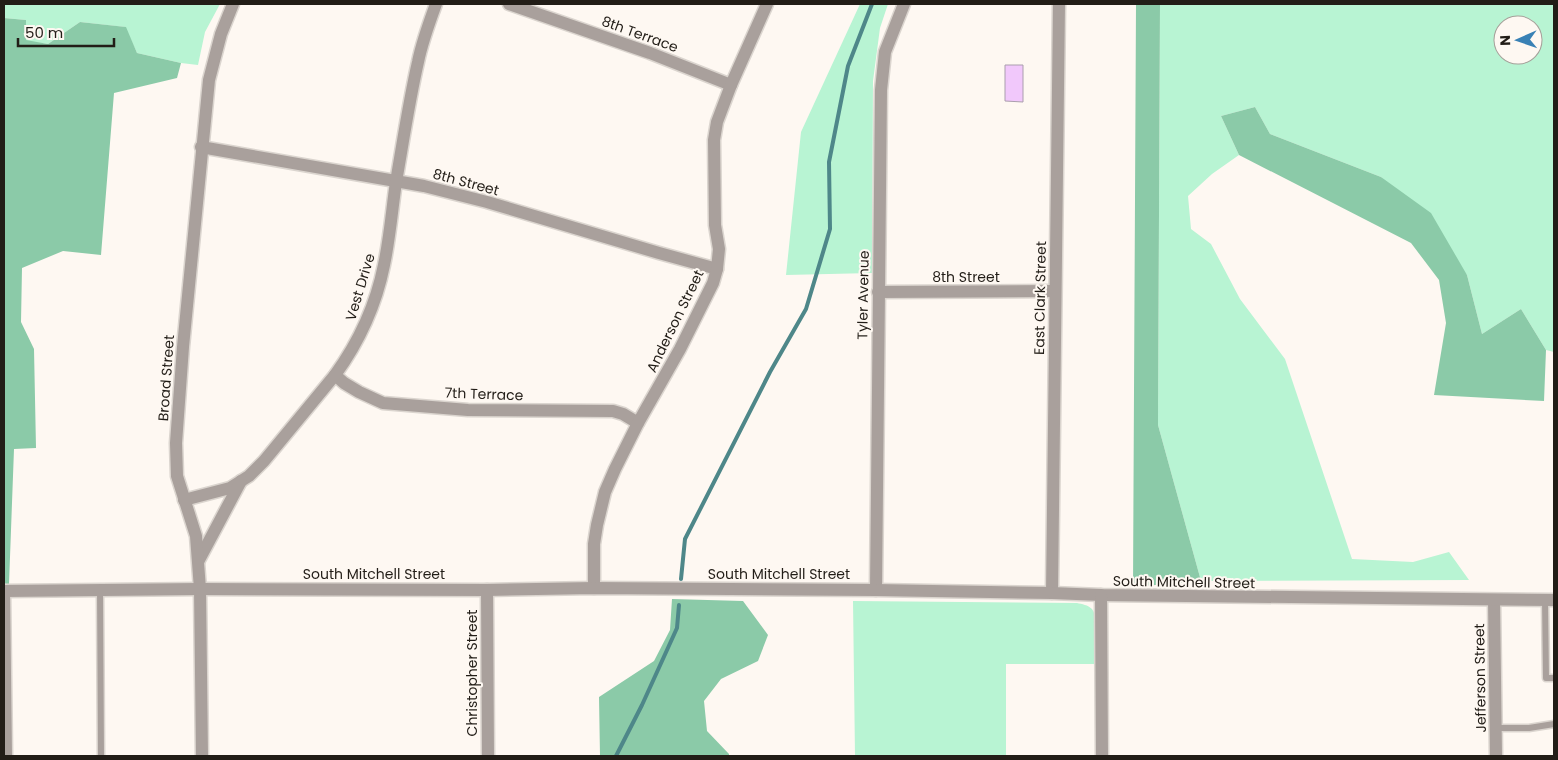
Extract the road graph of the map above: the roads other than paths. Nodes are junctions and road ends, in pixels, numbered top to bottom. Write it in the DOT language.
graph roads {
  1 [pos="233,4"];
  2 [pos="436,4"];
  3 [pos="509,4"];
  4 [pos="767,4"];
  5 [pos="904,4"];
  6 [pos="1059,4"];
  7 [pos="731,85"];
  8 [pos="202,147"];
  9 [pos="396,182"];
  10 [pos="717,269"];
  11 [pos="1054,291"];
  12 [pos="878,292"];
  13 [pos="335,375"];
  14 [pos="638,423"];
  15 [pos="241,481"];
  16 [pos="184,500"];
  17 [pos="199,560"];
  18 [pos="200,588"];
  19 [pos="594,588"];
  20 [pos="100,589"];
  21 [pos="487,590"];
  22 [pos="876,590"];
  23 [pos="4,591"];
  24 [pos="1052,593"];
  25 [pos="1101,596"];
  26 [pos="1494,600"];
  27 [pos="1549,600"];
  28 [pos="1554,678"];
  29 [pos="1554,724"];
  30 [pos="1495,728"];
  31 [pos="6,756"];
  32 [pos="101,756"];
  33 [pos="202,756"];
  34 [pos="488,756"];
  35 [pos="1102,756"];
  36 [pos="1496,756"];
  1 -- 8 [label="street, Broad Street"];
  2 -- 9 [label="street, Vest Drive"];
  3 -- 7 [label="street, 8th Terrace"];
  4 -- 7 [label="street, Anderson Street"];
  5 -- 12 [label="street, Tyler Avenue"];
  6 -- 11 [label="street, East Clark Street"];
  7 -- 10 [label="street, Anderson Street"];
  8 -- 9 [label="street, 8th Street"];
  8 -- 16 [label="street, Broad Street"];
  9 -- 10 [label="street, 8th Street"];
  9 -- 13 [label="street, Vest Drive"];
  10 -- 14 [label="street, Anderson Street"];
  11 -- 12 [label="street, 8th Street"];
  11 -- 24 [label="street, East Clark Street"];
  12 -- 22 [label="street, Tyler Avenue"];
  13 -- 14 [label="street, 7th Terrace"];
  13 -- 15 [label="street, Vest Drive"];
  14 -- 19 [label="street, Anderson Street"];
  15 -- 16 [label="street, Vest Drive"];
  15 -- 17 [label="street"];
  16 -- 17 [label="street, Broad Street"];
  17 -- 18 [label="street, Broad Street"];
  18 -- 20 [label="street, South Mitchell Street"];
  18 -- 21 [label="street, South Mitchell Street"];
  18 -- 33 [label="street, Broad Street"];
  19 -- 21 [label="street, South Mitchell Street"];
  19 -- 22 [label="street, South Mitchell Street"];
  20 -- 23 [label="street, South Mitchell Street"];
  20 -- 32 [label="lane"];
  21 -- 34 [label="street, Christopher Street"];
  22 -- 24 [label="street, South Mitchell Street"];
  23 -- 31 [label="street"];
  24 -- 25 [label="street, South Mitchell Street"];
  25 -- 26 [label="street, South Mitchell Street"];
  25 -- 35 [label="street"];
  26 -- 27 [label="street, South Mitchell Street"];
  26 -- 30 [label="street, Jefferson Street"];
  27 -- 28 [label="lane"];
  29 -- 30 [label="lane"];
  30 -- 36 [label="street, Jefferson Street"];
}
